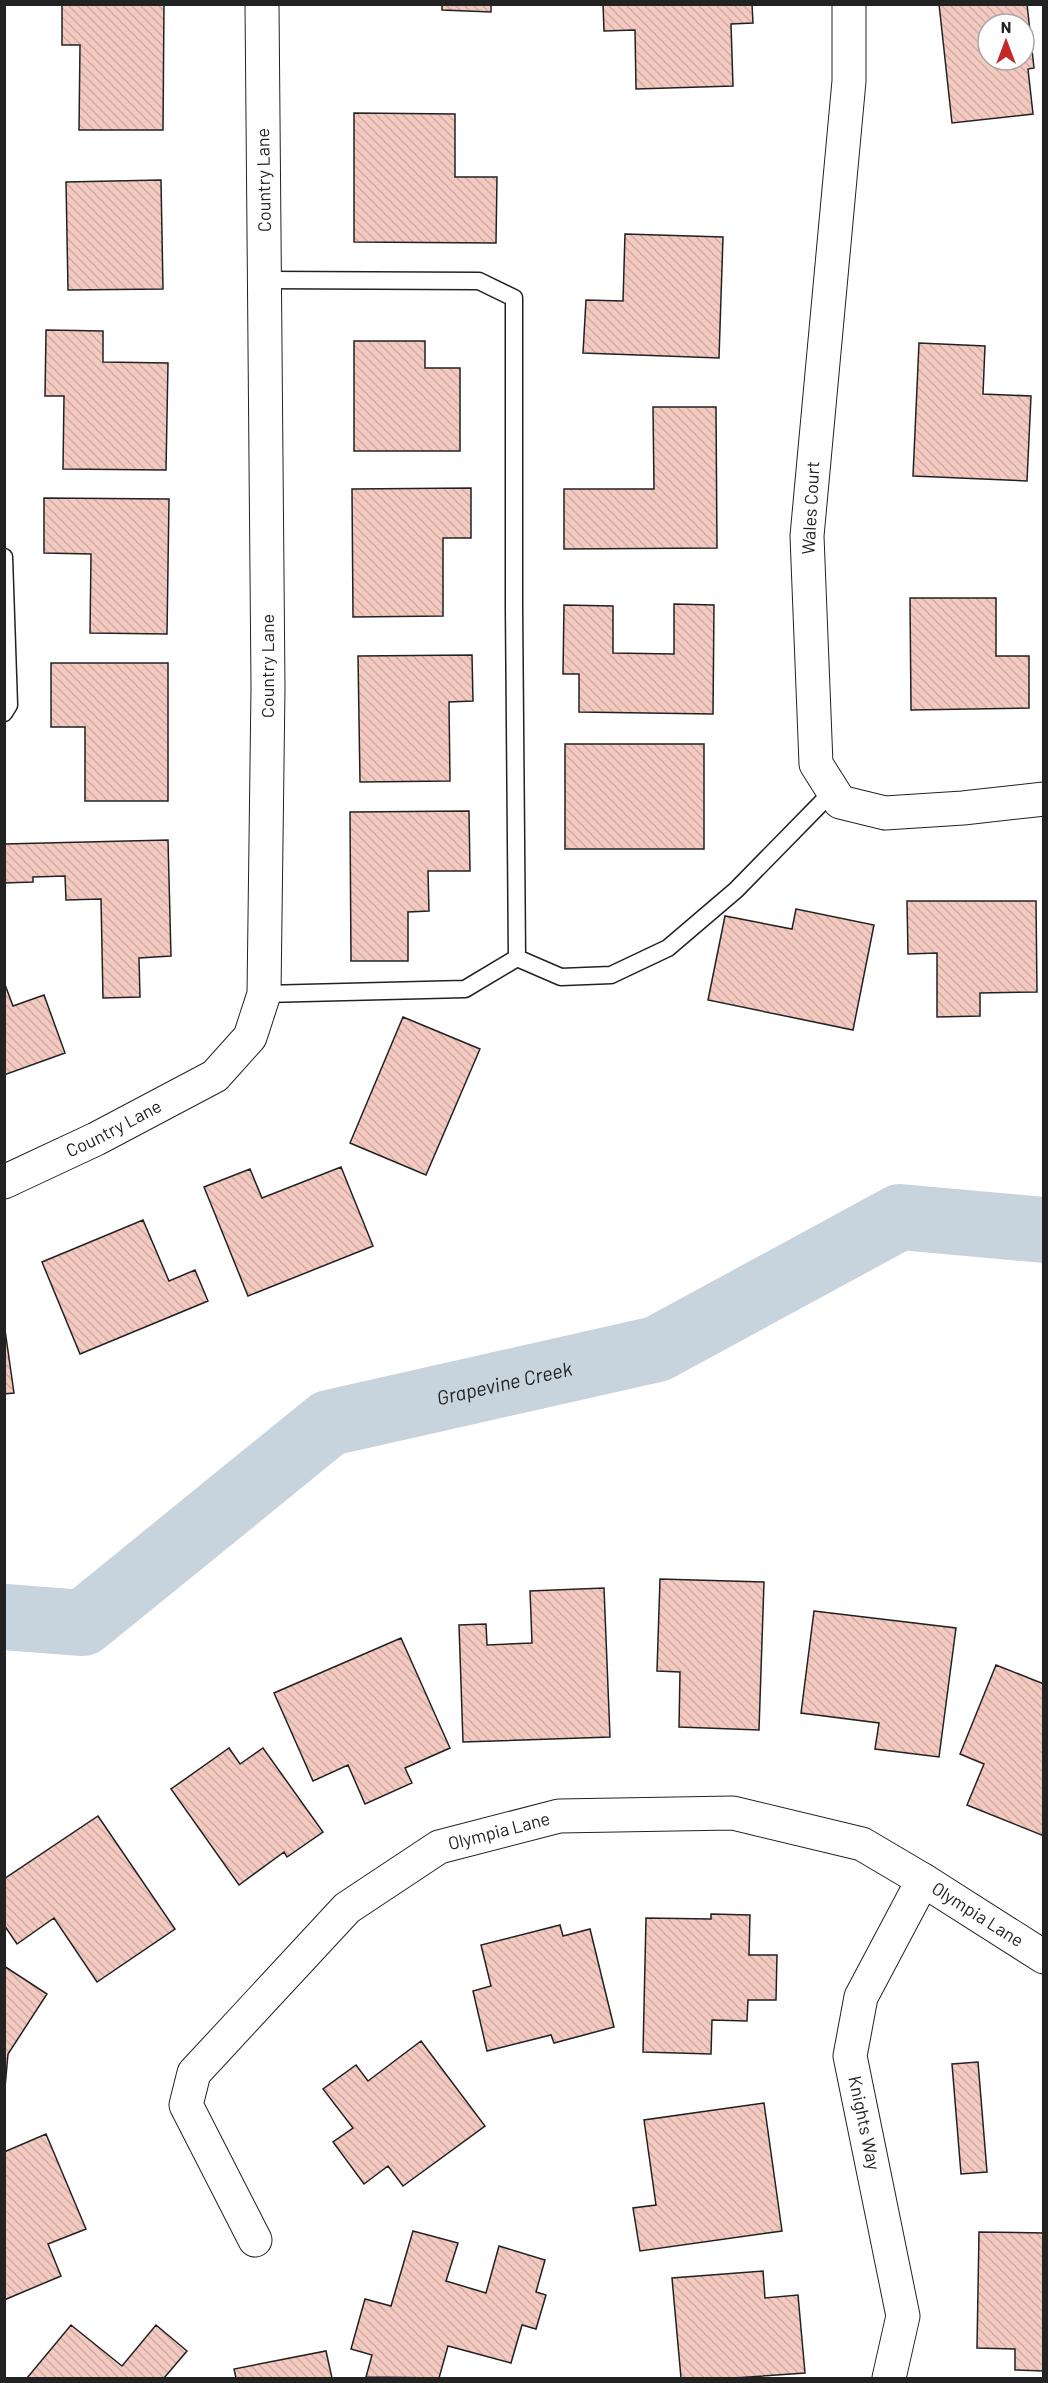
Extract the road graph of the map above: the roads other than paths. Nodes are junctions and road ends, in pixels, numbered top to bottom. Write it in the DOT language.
graph roads {
  1 [pos="262,4"];
  2 [pos="849,4"];
  3 [pos="265,280"];
  4 [pos="4,557"];
  5 [pos="4,713"];
  6 [pos="833,791"];
  7 [pos="1044,799"];
  8 [pos="517,958"];
  9 [pos="264,994"];
  10 [pos="4,1182"];
  11 [pos="923,1880"];
  12 [pos="1044,1957"];
  13 [pos="255,2240"];
  14 [pos="889,2379"];
  1 -- 3 [label="street, Country Lane"];
  2 -- 6 [label="street, Wales Court"];
  3 -- 8 [label="lane"];
  3 -- 9 [label="street, Country Lane"];
  4 -- 5 [label="lane"];
  6 -- 7 [label="street, Wales Court"];
  6 -- 8 [label="lane"];
  8 -- 9 [label="lane"];
  9 -- 10 [label="street, Country Lane"];
  11 -- 12 [label="street, Olympia Lane"];
  11 -- 13 [label="street, Olympia Lane"];
  11 -- 14 [label="street, Knights Way"];
}
